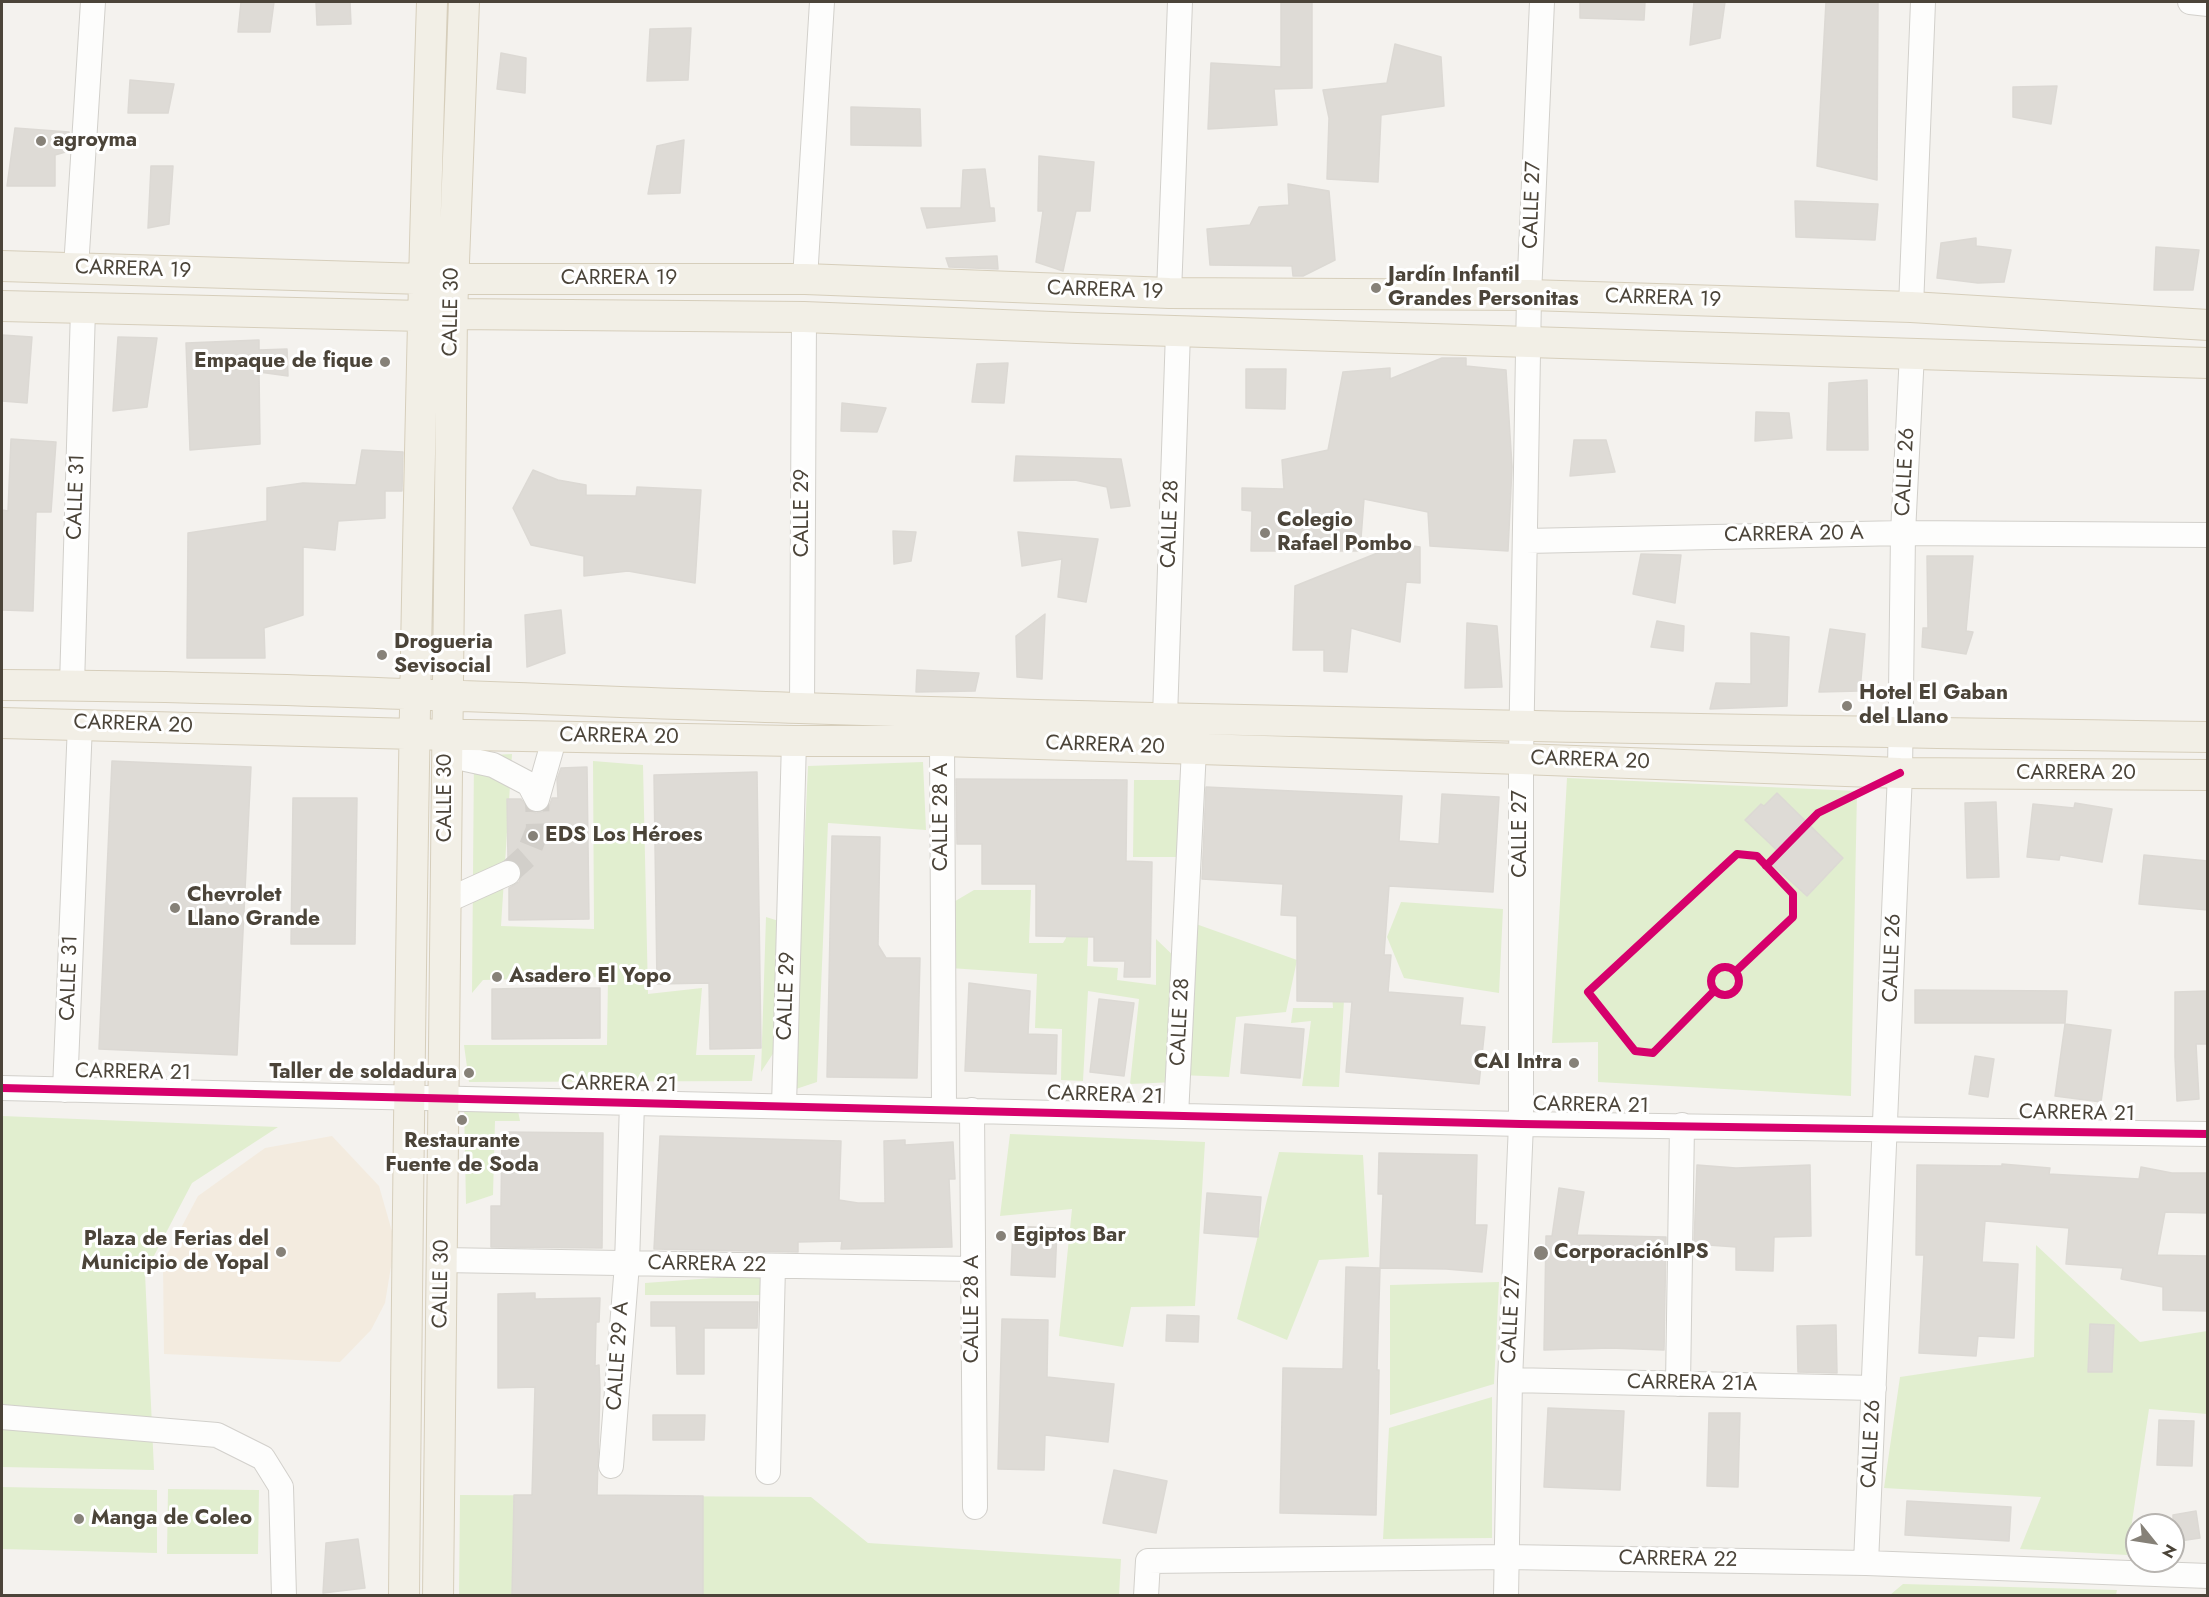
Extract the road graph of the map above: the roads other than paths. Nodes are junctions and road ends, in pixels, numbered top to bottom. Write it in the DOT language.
graph roads {
  1 [pos="93,2"];
  2 [pos="432,2"];
  3 [pos="464,2"];
  4 [pos="822,2"];
  5 [pos="1180,2"];
  6 [pos="1542,2"];
  7 [pos="1923,2"];
  8 [pos="2190,2"];
  9 [pos="2208,4"];
  10 [pos="2,266"];
  11 [pos="76,268"];
  12 [pos="423,279"];
  13 [pos="453,279"];
  14 [pos="805,279"];
  15 [pos="1169,293"];
  16 [pos="1529,295"];
  17 [pos="2,306"];
  18 [pos="1911,306"];
  19 [pos="83,309"];
  20 [pos="438,315"];
  21 [pos="804,318"];
  22 [pos="2208,324"];
  23 [pos="1178,332"];
  24 [pos="1528,342"];
  25 [pos="1912,353"];
  26 [pos="2208,363"];
  27 [pos="1903,533"];
  28 [pos="2208,535"];
  29 [pos="1526,541"];
  30 [pos="2,685"];
  31 [pos="72,685"];
  32 [pos="416,694"];
  33 [pos="447,696"];
  34 [pos="802,708"];
  35 [pos="1165,717"];
  36 [pos="2,723"];
  37 [pos="80,723"];
  38 [pos="1522,727"];
  39 [pos="1902,733"];
  40 [pos="415,734"];
  41 [pos="555,736"];
  42 [pos="2208,737"];
  43 [pos="794,741"];
  44 [pos="942,741"];
  45 [pos="447,744"];
  46 [pos="1194,748"];
  47 [pos="1521,759"];
  48 [pos="1900,773"];
  49 [pos="2208,775"];
  50 [pos="508,873"];
  51 [pos="446,901"];
  52 [pos="2,1088"];
  53 [pos="65,1090"];
  54 [pos="409,1098"];
  55 [pos="444,1099"];
  56 [pos="632,1103"];
  57 [pos="784,1106"];
  58 [pos="944,1109"];
  59 [pos="972,1110"];
  60 [pos="1176,1116"];
  61 [pos="1521,1124"];
  62 [pos="1682,1125"];
  63 [pos="1886,1128"];
  64 [pos="2208,1134"];
  65 [pos="442,1260"];
  66 [pos="627,1264"];
  67 [pos="773,1266"];
  68 [pos="973,1269"];
  69 [pos="1510,1380"];
  70 [pos="1678,1384"];
  71 [pos="1874,1388"];
  72 [pos="2,1417"];
  73 [pos="611,1466"];
  74 [pos="768,1472"];
  75 [pos="975,1508"];
  76 [pos="1507,1557"];
  77 [pos="1866,1563"];
  78 [pos="2208,1576"];
  79 [pos="284,1596"];
  80 [pos="404,1596"];
  81 [pos="438,1596"];
  82 [pos="1146,1596"];
  83 [pos="1506,1596"];
  1 -- 11 [label="street"];
  2 -- 12 [label="main road, CALLE 30"];
  3 -- 13 [label="main road, CALLE 30"];
  4 -- 14 [label="street"];
  5 -- 15 [label="street"];
  6 -- 16 [label="street, CALLE 27"];
  7 -- 18 [label="street"];
  8 -- 9 [label="street"];
  10 -- 11 [label="main road, CARRERA 19"];
  11 -- 12 [label="main road, CARRERA 19"];
  12 -- 13 [label="main road, CARRERA 19"];
  12 -- 20 [label="main road, CALLE 30"];
  13 -- 14 [label="main road, CARRERA 19"];
  13 -- 20 [label="main road, CALLE 30"];
  14 -- 15 [label="main road, CARRERA 19"];
  15 -- 16 [label="main road, CARRERA 19"];
  16 -- 18 [label="main road, CARRERA 19"];
  16 -- 24 [label="street, CALLE 27"];
  17 -- 19 [label="main road, CARRERA 19"];
  18 -- 22 [label="main road, CARRERA 19"];
  19 -- 20 [label="main road, CARRERA 19"];
  19 -- 31 [label="street, CALLE 31"];
  20 -- 21 [label="main road, CARRERA 19"];
  20 -- 32 [label="main road, CALLE 30"];
  20 -- 33 [label="main road, CALLE 30"];
  21 -- 23 [label="main road, CARRERA 19"];
  21 -- 34 [label="street, CALLE 29"];
  23 -- 24 [label="main road, CARRERA 19"];
  23 -- 35 [label="street, CALLE 28"];
  24 -- 25 [label="main road, CARRERA 19"];
  24 -- 29 [label="street, CALLE 27"];
  25 -- 26 [label="main road, CARRERA 19"];
  25 -- 27 [label="street, CALLE 26"];
  27 -- 28 [label="street, CARRERA 20 A"];
  27 -- 29 [label="street, CARRERA 20 A"];
  27 -- 39 [label="street, CALLE 26"];
  29 -- 38 [label="street, CALLE 27"];
  30 -- 31 [label="main road, CARRERA 20"];
  31 -- 32 [label="main road, CARRERA 20"];
  32 -- 33 [label="main road, CARRERA 20"];
  32 -- 40 [label="main road, CALLE 30"];
  33 -- 34 [label="main road, CARRERA 20"];
  33 -- 45 [label="main road, CALLE 30"];
  34 -- 35 [label="main road, CARRERA 20"];
  35 -- 38 [label="main road, CARRERA 20"];
  36 -- 37 [label="main road, CARRERA 20"];
  37 -- 40 [label="main road, CARRERA 20"];
  37 -- 53 [label="street, CALLE 31"];
  38 -- 39 [label="main road, CARRERA 20"];
  38 -- 47 [label="street, CALLE 27"];
  39 -- 42 [label="main road, CARRERA 20"];
  39 -- 48 [label="street, CALLE 26"];
  40 -- 45 [label="main road, CARRERA 20"];
  40 -- 54 [label="main road, CALLE 30"];
  41 -- 43 [label="main road, CARRERA 20"];
  41 -- 45 [label="main road, CARRERA 20"];
  41 -- 45 [label="street"];
  43 -- 44 [label="main road, CARRERA 20"];
  43 -- 57 [label="street, CALLE 29"];
  44 -- 46 [label="main road, CARRERA 20"];
  44 -- 58 [label="street, CALLE 28 A"];
  45 -- 51 [label="main road, CALLE 30"];
  46 -- 47 [label="main road, CARRERA 20"];
  46 -- 60 [label="street, CALLE 28"];
  47 -- 48 [label="main road, CARRERA 20"];
  47 -- 61 [label="street, CALLE 27"];
  48 -- 49 [label="main road, CARRERA 20"];
  48 -- 63 [label="street, CALLE 26"];
  50 -- 51 [label="street"];
  51 -- 55 [label="main road, CALLE 30"];
  52 -- 53 [label="street, CARRERA 21"];
  53 -- 54 [label="street, CARRERA 21"];
  54 -- 55 [label="street, CARRERA 21"];
  54 -- 80 [label="main road, CALLE 30"];
  55 -- 56 [label="street, CARRERA 21"];
  55 -- 65 [label="main road, CALLE 30"];
  56 -- 57 [label="street, CARRERA 21"];
  56 -- 66 [label="street, CALLE 29 A"];
  57 -- 58 [label="street, CARRERA 21"];
  58 -- 59 [label="street, CARRERA 21"];
  59 -- 60 [label="street, CARRERA 21"];
  59 -- 68 [label="street, CALLE 28 A"];
  60 -- 61 [label="street, CARRERA 21"];
  61 -- 62 [label="street, CARRERA 21"];
  61 -- 69 [label="street, CALLE 27"];
  62 -- 63 [label="street, CARRERA 21"];
  62 -- 70 [label="street"];
  63 -- 64 [label="street, CARRERA 21"];
  63 -- 71 [label="street, CALLE 26"];
  65 -- 66 [label="street, CARRERA 22"];
  65 -- 81 [label="main road, CALLE 30"];
  66 -- 67 [label="street, CARRERA 22"];
  66 -- 73 [label="street, CALLE 29 A"];
  67 -- 68 [label="street, CARRERA 22"];
  67 -- 74 [label="street"];
  68 -- 75 [label="street, CALLE 28 A"];
  69 -- 70 [label="street, CARRERA 21A"];
  69 -- 76 [label="street, CALLE 27"];
  70 -- 71 [label="street, CARRERA 21A"];
  71 -- 77 [label="street, CALLE 26"];
  72 -- 79 [label="street"];
  76 -- 77 [label="street, CARRERA 22"];
  76 -- 82 [label="street, CARRERA 22"];
  76 -- 83 [label="street, CALLE 27"];
  77 -- 78 [label="street, CARRERA 22"];
}
